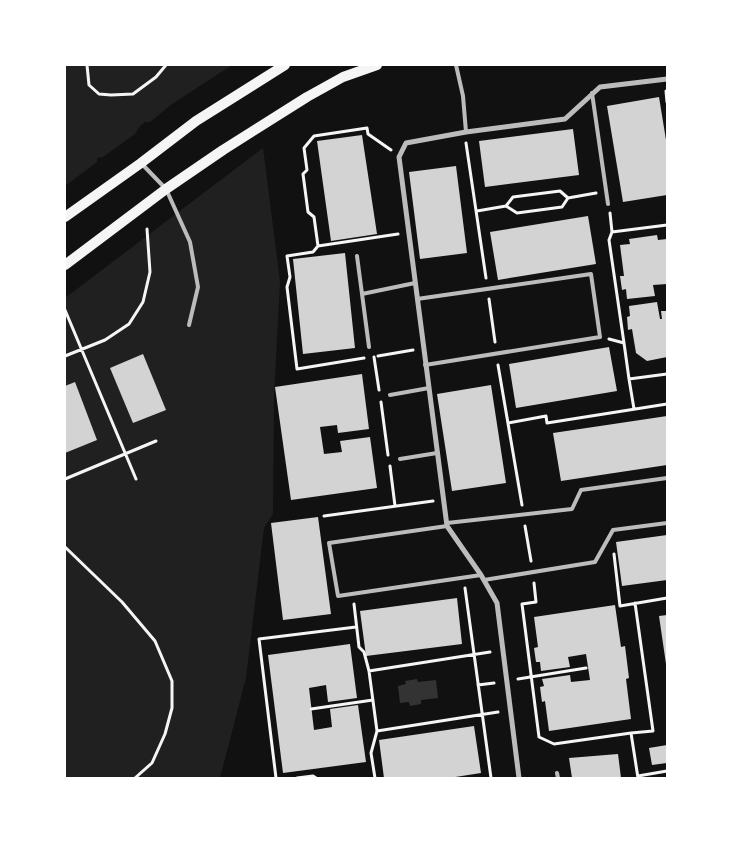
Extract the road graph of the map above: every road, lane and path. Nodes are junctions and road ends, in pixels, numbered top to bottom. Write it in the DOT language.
graph roads {
  1 [pos="87,65"];
  2 [pos="166,65"];
  3 [pos="377,65"];
  4 [pos="456,65"];
  5 [pos="281,66"];
  6 [pos="667,79"];
  7 [pos="665,91"];
  8 [pos="592,94"];
  9 [pos="667,102"];
  10 [pos="465,132"];
  11 [pos="399,157"];
  12 [pos="141,164"];
  13 [pos="166,189"];
  14 [pos="607,192"];
  15 [pos="568,198"];
  16 [pos="608,204"];
  17 [pos="506,206"];
  18 [pos="477,211"];
  19 [pos="65,217"];
  20 [pos="667,224"];
  21 [pos="147,229"];
  22 [pos="612,232"];
  23 [pos="408,233"];
  24 [pos="318,246"];
  25 [pos="358,256"];
  26 [pos="65,265"];
  27 [pos="415,283"];
  28 [pos="487,289"];
  29 [pos="362,294"];
  30 [pos="417,300"];
  31 [pos="65,310"];
  32 [pos="189,325"];
  33 [pos="600,337"];
  34 [pos="624,343"];
  35 [pos="369,346"];
  36 [pos="423,348"];
  37 [pos="82,349"];
  38 [pos="496,353"];
  39 [pos="65,356"];
  40 [pos="374,356"];
  41 [pos="425,365"];
  42 [pos="667,374"];
  43 [pos="629,379"];
  44 [pos="429,388"];
  45 [pos="390,395"];
  46 [pos="667,404"];
  47 [pos="634,409"];
  48 [pos="508,423"];
  49 [pos="156,441"];
  50 [pos="437,452"];
  51 [pos="125,454"];
  52 [pos="400,459"];
  53 [pos="667,478"];
  54 [pos="65,479"];
  55 [pos="136,479"];
  56 [pos="443,499"];
  57 [pos="395,506"];
  58 [pos="523,514"];
  59 [pos="324,516"];
  60 [pos="667,522"];
  61 [pos="447,525"];
  62 [pos="611,534"];
  63 [pos="65,547"];
  64 [pos="532,572"];
  65 [pos="481,574"];
  66 [pos="463,577"];
  67 [pos="484,580"];
  68 [pos="352,594"];
  69 [pos="667,598"];
  70 [pos="635,603"];
  71 [pos="356,627"];
  72 [pos="504,650"];
  73 [pos="474,654"];
  74 [pos="586,668"];
  75 [pos="368,670"];
  76 [pos="531,677"];
  77 [pos="507,680"];
  78 [pos="372,700"];
  79 [pos="311,709"];
  80 [pos="511,711"];
  81 [pos="482,715"];
  82 [pos="377,730"];
  83 [pos="631,733"];
  84 [pos="667,771"];
  85 [pos="557,773"];
  86 [pos="638,777"];
  87 [pos="135,778"];
  88 [pos="276,778"];
  89 [pos="297,778"];
  90 [pos="316,778"];
  91 [pos="374,778"];
  92 [pos="491,778"];
  93 [pos="519,778"];
  94 [pos="558,778"];
  1 -- 2 [label="path"];
  3 -- 13 [label="main road"];
  4 -- 10 [label="lane"];
  5 -- 12 [label="main road"];
  6 -- 8 [label="street"];
  7 -- 9 [label="path"];
  8 -- 10 [label="street"];
  8 -- 14 [label="lane"];
  10 -- 11 [label="street"];
  10 -- 18 [label="path"];
  11 -- 23 [label="street"];
  11 -- 24 [label="path"];
  12 -- 13 [label="lane"];
  12 -- 19 [label="main road"];
  13 -- 26 [label="main road"];
  13 -- 32 [label="lane"];
  14 -- 15 [label="path"];
  14 -- 16 [label="lane"];
  15 -- 17 [label="path"];
  15 -- 17 [label="path"];
  16 -- 22 [label="path"];
  17 -- 18 [label="path"];
  18 -- 28 [label="path"];
  20 -- 22 [label="path"];
  21 -- 37 [label="path"];
  22 -- 34 [label="path"];
  23 -- 24 [label="path"];
  23 -- 27 [label="street"];
  24 -- 40 [label="path"];
  25 -- 29 [label="lane"];
  27 -- 29 [label="lane"];
  27 -- 30 [label="street"];
  28 -- 30 [label="lane"];
  28 -- 33 [label="lane"];
  28 -- 38 [label="path"];
  29 -- 35 [label="lane"];
  30 -- 36 [label="street"];
  31 -- 37 [label="path"];
  33 -- 34 [label="path"];
  33 -- 38 [label="lane"];
  34 -- 43 [label="path"];
  36 -- 40 [label="path"];
  36 -- 41 [label="street"];
  37 -- 39 [label="path"];
  37 -- 51 [label="path"];
  38 -- 41 [label="lane"];
  38 -- 48 [label="path"];
  40 -- 57 [label="path"];
  41 -- 44 [label="street"];
  42 -- 43 [label="path"];
  43 -- 47 [label="path"];
  44 -- 45 [label="lane"];
  44 -- 50 [label="street"];
  46 -- 47 [label="path"];
  47 -- 48 [label="path"];
  48 -- 58 [label="path"];
  49 -- 51 [label="path"];
  50 -- 52 [label="lane"];
  50 -- 56 [label="street"];
  51 -- 54 [label="path"];
  51 -- 55 [label="path"];
  53 -- 58 [label="lane"];
  56 -- 57 [label="path"];
  56 -- 61 [label="street"];
  57 -- 59 [label="path"];
  58 -- 61 [label="lane"];
  58 -- 64 [label="path"];
  60 -- 62 [label="lane"];
  61 -- 65 [label="street"];
  61 -- 68 [label="lane"];
  62 -- 64 [label="lane"];
  62 -- 70 [label="path"];
  63 -- 87 [label="path"];
  64 -- 67 [label="lane"];
  64 -- 76 [label="path"];
  65 -- 66 [label="lane"];
  65 -- 67 [label="street"];
  66 -- 68 [label="lane"];
  66 -- 73 [label="path"];
  67 -- 72 [label="street"];
  68 -- 71 [label="path"];
  69 -- 70 [label="path"];
  70 -- 83 [label="path"];
  71 -- 75 [label="path"];
  71 -- 88 [label="path"];
  72 -- 73 [label="path"];
  72 -- 77 [label="street"];
  73 -- 75 [label="path"];
  73 -- 81 [label="path"];
  74 -- 76 [label="path"];
  75 -- 78 [label="path"];
  76 -- 77 [label="path"];
  76 -- 83 [label="path"];
  77 -- 80 [label="street"];
  78 -- 79 [label="path"];
  78 -- 82 [label="path"];
  80 -- 81 [label="path"];
  80 -- 93 [label="street"];
  81 -- 82 [label="path"];
  81 -- 92 [label="path"];
  82 -- 91 [label="path"];
  83 -- 86 [label="path"];
  84 -- 86 [label="path"];
  85 -- 94 [label="lane"];
  89 -- 90 [label="path"];
}
